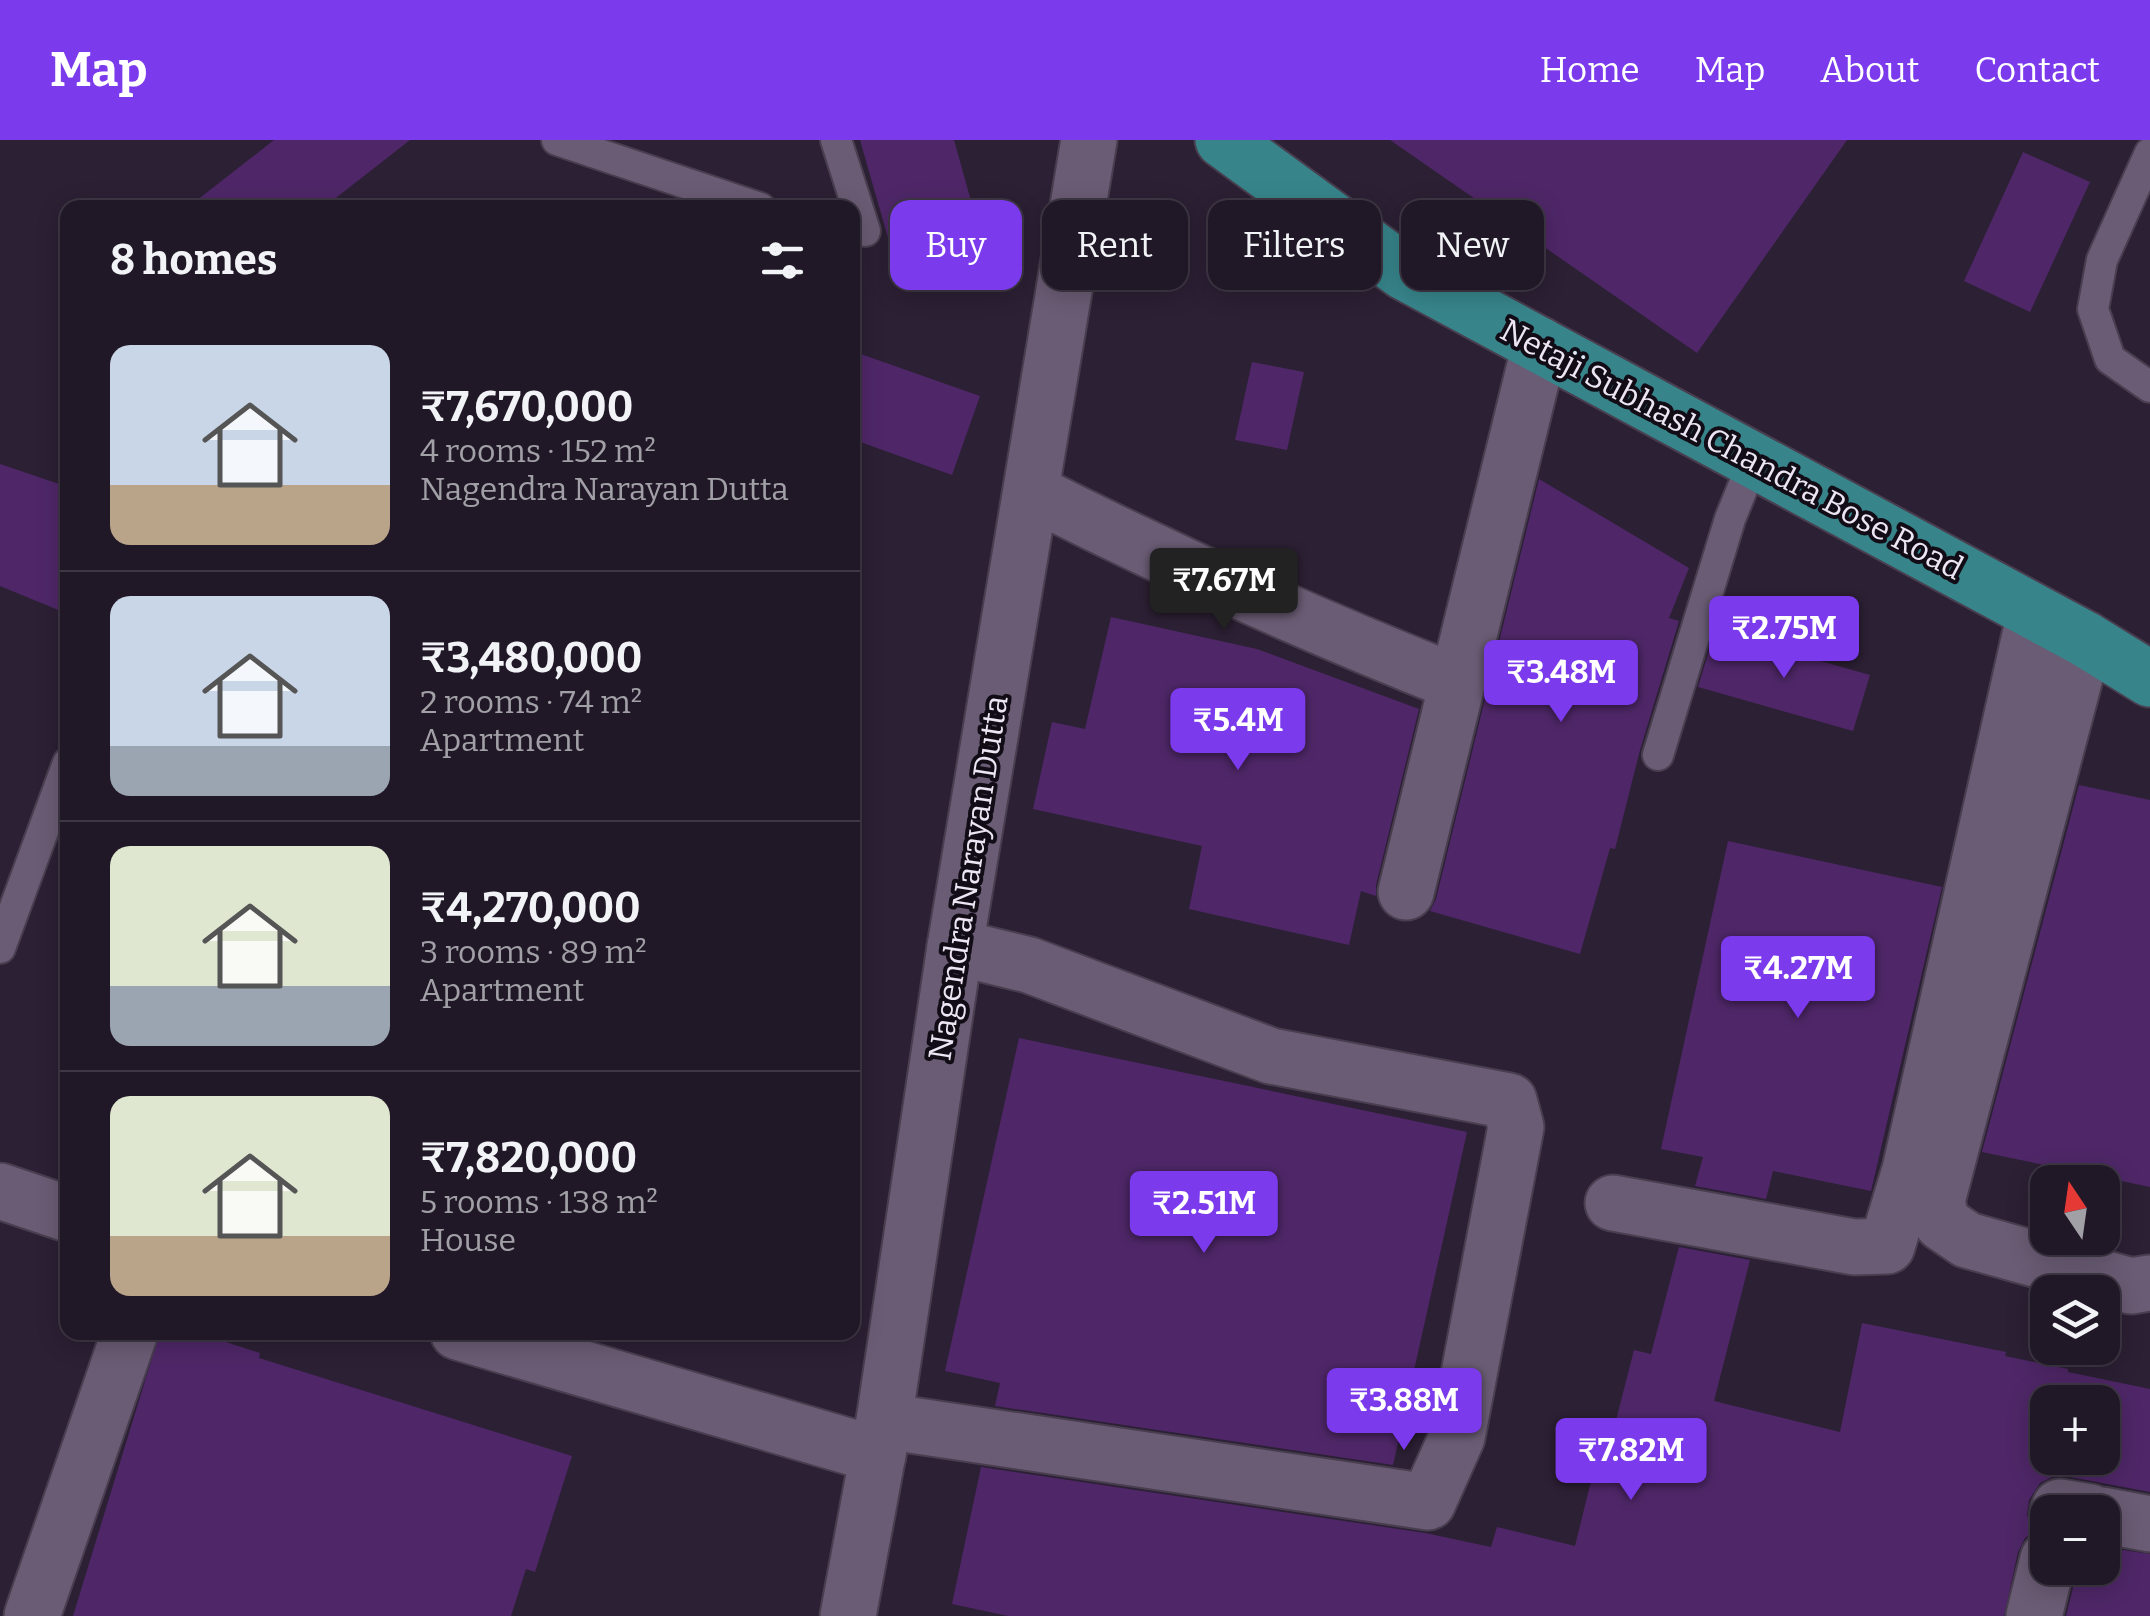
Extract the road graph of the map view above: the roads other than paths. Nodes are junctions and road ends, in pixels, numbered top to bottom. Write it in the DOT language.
graph roads {
  1 [pos="557,140"];
  2 [pos="836,140"];
  3 [pos="1089,140"];
  4 [pos="1223,140"];
  5 [pos="2150,153"];
  6 [pos="736,200"];
  7 [pos="855,200"];
  8 [pos="1540,345"];
  9 [pos="2150,387"];
  10 [pos="1753,462"];
  11 [pos="1032,492"];
  12 [pos="2035,613"];
  13 [pos="2085,639"];
  14 [pos="2150,679"];
  15 [pos="1457,683"];
  16 [pos="1658,755"];
  17 [pos="60,785"];
  18 [pos="1406,892"];
  19 [pos="955,947"];
  20 [pos="0,948"];
  21 [pos="0,1191"];
  22 [pos="1613,1204"];
  23 [pos="60,1211"];
  24 [pos="2150,1283"];
  25 [pos="127,1340"];
  26 [pos="490,1340"];
  27 [pos="881,1438"];
  28 [pos="2120,1518"];
  29 [pos="2150,1524"];
  30 [pos="2042,1585"];
  31 [pos="32,1616"];
  32 [pos="848,1616"];
  33 [pos="2034,1616"];
  1 -- 6 [label="lane"];
  2 -- 7 [label="lane"];
  3 -- 11 [label="street, Nagendra Narayan Dutta"];
  4 -- 8 [label="main road, Netaji Subhash Chandra Bose Road"];
  5 -- 9 [label="lane"];
  8 -- 10 [label="main road, Netaji Subhash Chandra Bose Road"];
  8 -- 15 [label="street"];
  10 -- 12 [label="main road, Netaji Subhash Chandra Bose Road"];
  10 -- 16 [label="lane"];
  11 -- 15 [label="street"];
  11 -- 19 [label="street, Nagendra Narayan Dutta"];
  12 -- 13 [label="main road, Netaji Subhash Chandra Bose Road"];
  12 -- 22 [label="street"];
  13 -- 14 [label="main road, Netaji Subhash Chandra Bose Road"];
  13 -- 24 [label="street"];
  15 -- 18 [label="street"];
  17 -- 20 [label="lane"];
  19 -- 27 [label="street, Nagendra Narayan Dutta"];
  19 -- 27 [label="street"];
  21 -- 23 [label="street"];
  25 -- 31 [label="street"];
  26 -- 27 [label="street"];
  27 -- 32 [label="street, Nagendra Narayan Dutta"];
  28 -- 29 [label="street"];
  30 -- 33 [label="street"];
}
